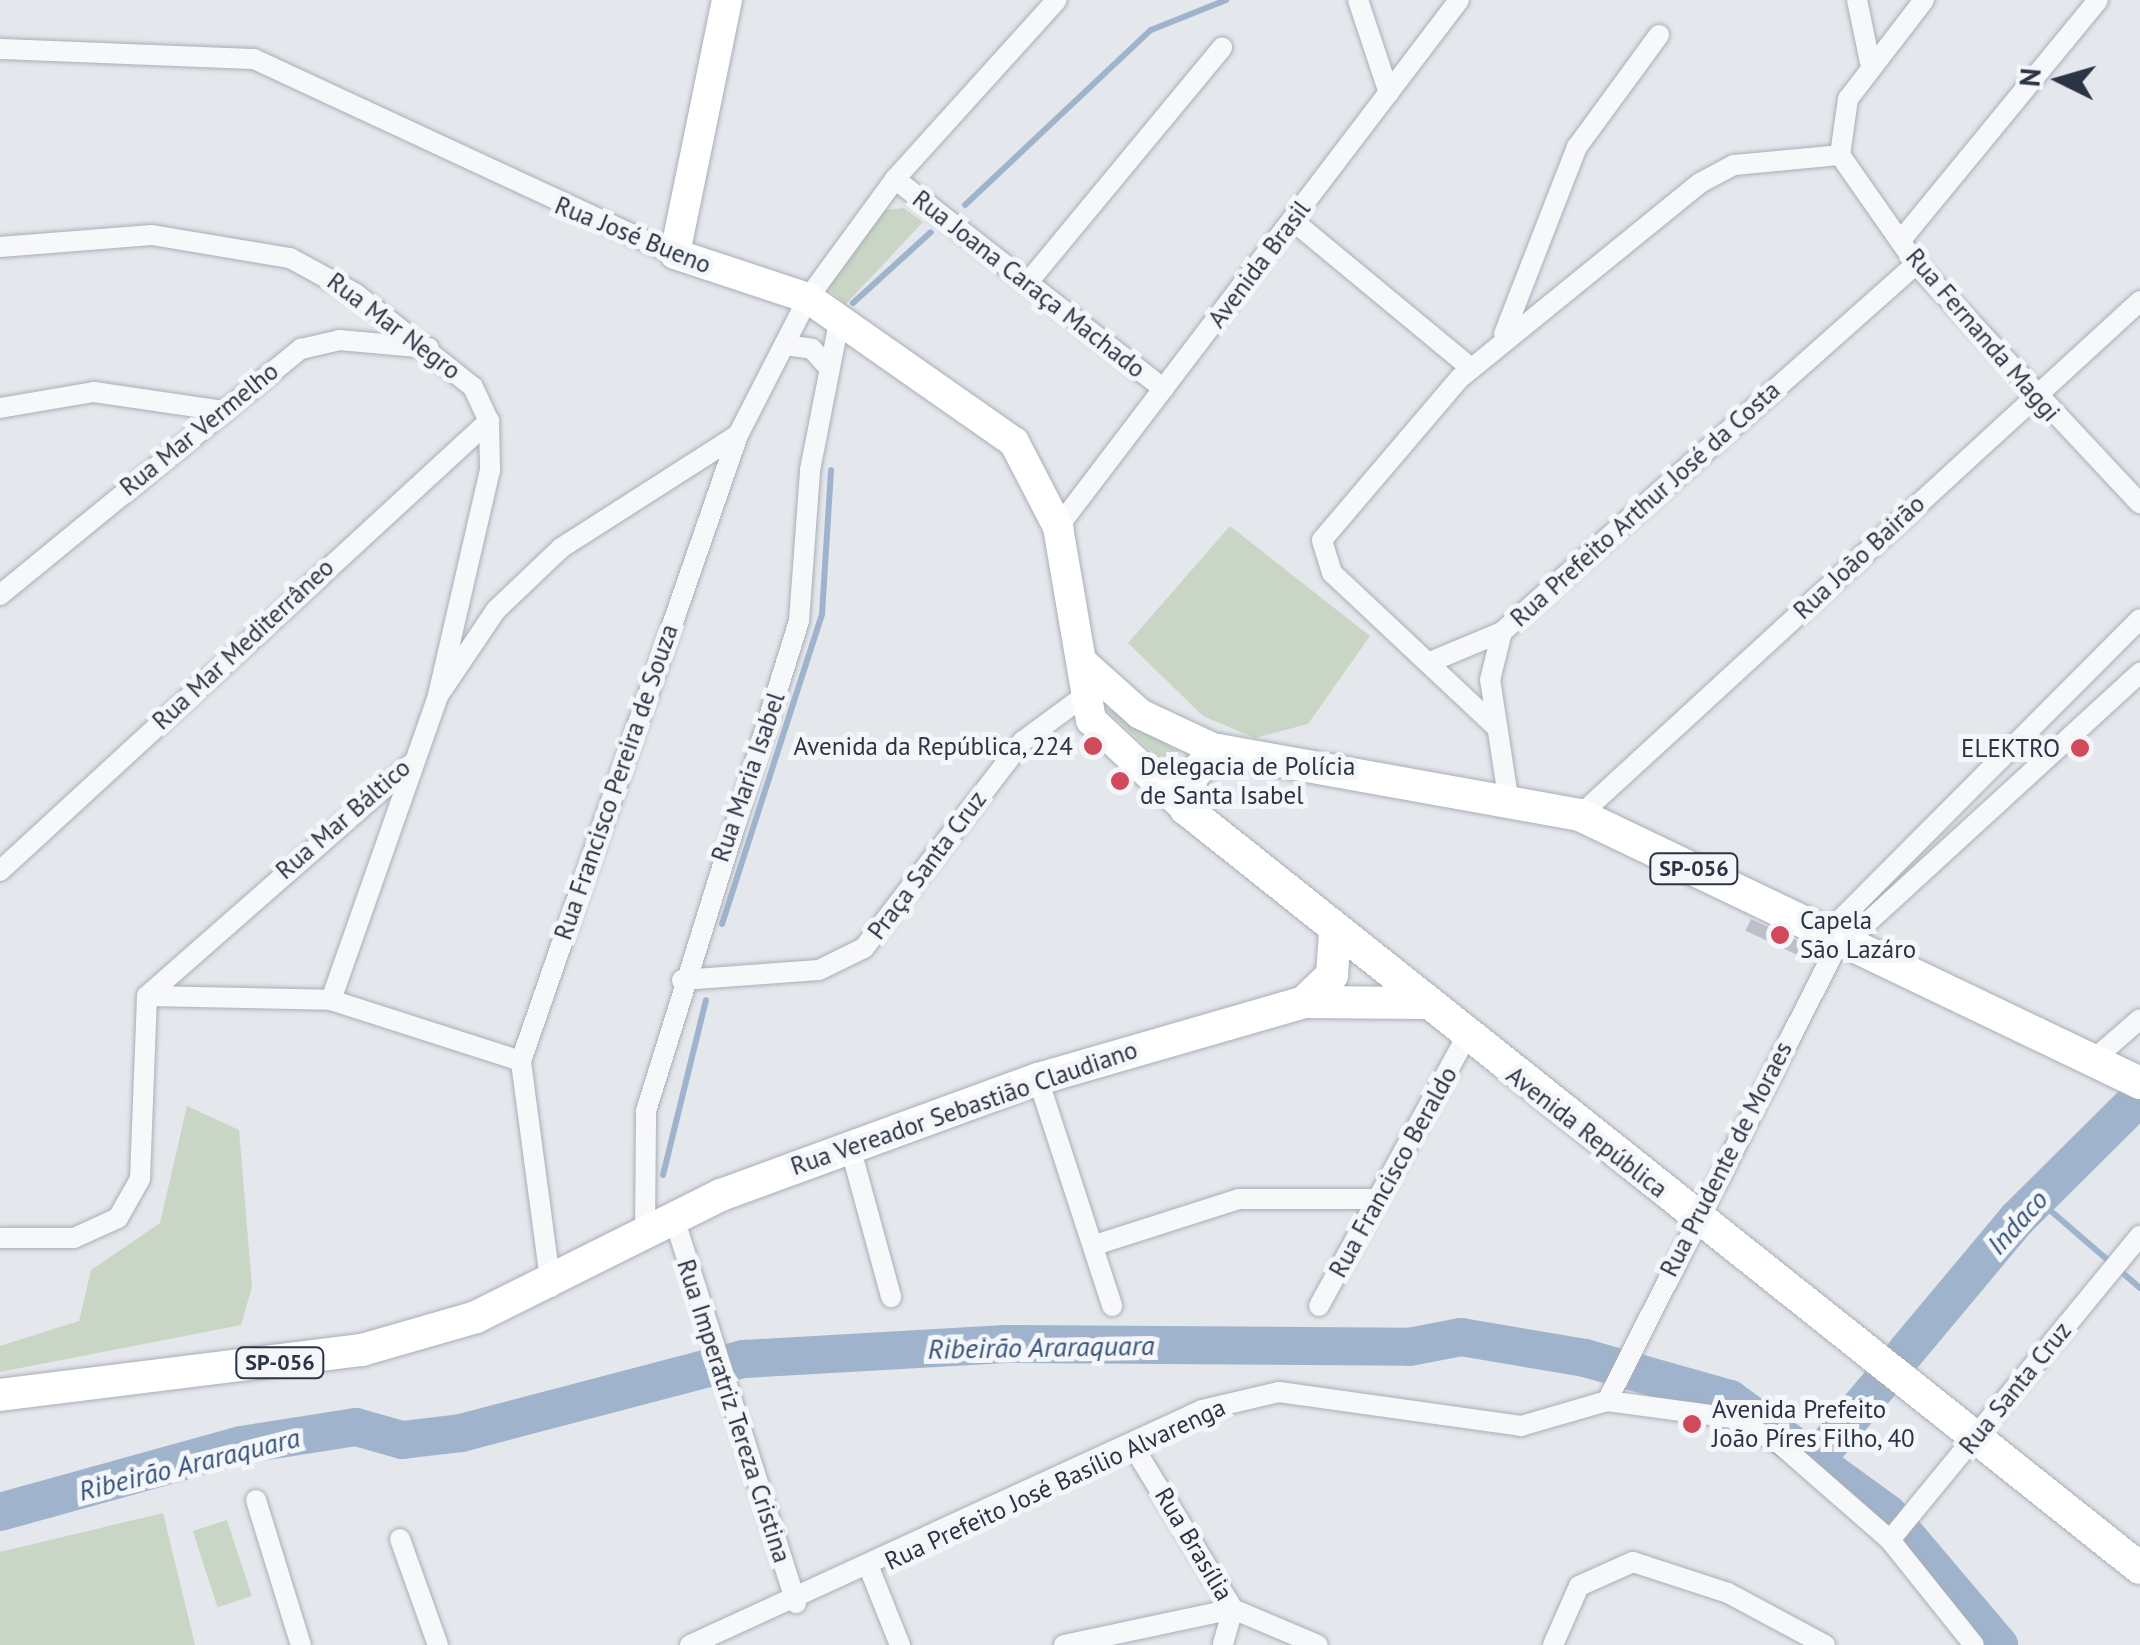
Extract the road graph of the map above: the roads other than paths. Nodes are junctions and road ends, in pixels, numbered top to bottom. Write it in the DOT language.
graph roads {
  1 [pos="727,0"];
  2 [pos="1057,0"];
  3 [pos="1358,0"];
  4 [pos="1458,0"];
  5 [pos="1857,0"];
  6 [pos="1924,0"];
  7 [pos="2098,0"];
  8 [pos="1659,35"];
  9 [pos="1222,48"];
  10 [pos="0,49"];
  11 [pos="1870,62"];
  12 [pos="1389,93"];
  13 [pos="1840,155"];
  14 [pos="894,179"];
  15 [pos="1292,220"];
  16 [pos="1901,240"];
  17 [pos="0,247"];
  18 [pos="675,254"];
  19 [pos="1916,264"];
  20 [pos="1029,281"];
  21 [pos="808,298"];
  22 [pos="2140,300"];
  23 [pos="840,318"];
  24 [pos="1504,336"];
  25 [pos="785,346"];
  26 [pos="428,348"];
  27 [pos="829,368"];
  28 [pos="1470,368"];
  29 [pos="1164,388"];
  30 [pos="2033,396"];
  31 [pos="0,408"];
  32 [pos="218,410"];
  33 [pos="490,421"];
  34 [pos="738,435"];
  35 [pos="2140,503"];
  36 [pos="1058,527"];
  37 [pos="0,595"];
  38 [pos="2140,619"];
  39 [pos="1502,632"];
  40 [pos="1430,662"];
  41 [pos="2140,673"];
  42 [pos="1090,680"];
  43 [pos="438,696"];
  44 [pos="1494,725"];
  45 [pos="1217,750"];
  46 [pos="412,763"];
  47 [pos="1508,797"];
  48 [pos="1186,808"];
  49 [pos="1580,814"];
  50 [pos="0,872"];
  51 [pos="1335,933"];
  52 [pos="1835,936"];
  53 [pos="682,980"];
  54 [pos="147,996"];
  55 [pos="331,1000"];
  56 [pos="1304,1002"];
  57 [pos="1425,1004"];
  58 [pos="2140,1019"];
  59 [pos="1466,1038"];
  60 [pos="2093,1060"];
  61 [pos="521,1061"];
  62 [pos="1038,1080"];
  63 [pos="2140,1083"];
  64 [pos="849,1142"];
  65 [pos="1377,1199"];
  66 [pos="1696,1217"];
  67 [pos="660,1225"];
  68 [pos="2140,1236"];
  69 [pos="0,1238"];
  70 [pos="1095,1245"];
  71 [pos="551,1286"];
  72 [pos="891,1297"];
  73 [pos="1112,1306"];
  74 [pos="1319,1306"];
  75 [pos="1611,1390"];
  76 [pos="0,1395"];
  77 [pos="1974,1436"];
  78 [pos="1134,1448"];
  79 [pos="256,1500"];
  80 [pos="1894,1537"];
  81 [pos="400,1539"];
  82 [pos="2140,1568"];
  83 [pos="870,1570"];
  84 [pos="796,1603"];
  85 [pos="1234,1609"];
  86 [pos="301,1645"];
  87 [pos="438,1645"];
  88 [pos="690,1645"];
  89 [pos="900,1645"];
  90 [pos="1064,1645"];
  91 [pos="1223,1645"];
  92 [pos="1318,1645"];
  93 [pos="1553,1645"];
  94 [pos="1825,1645"];
  95 [pos="1974,1645"];
  1 -- 18 [label="street"];
  2 -- 14 [label="street, Rua Francisco Pereira de Souza"];
  3 -- 12 [label="street"];
  4 -- 12 [label="street, Avenida Brasil"];
  5 -- 11 [label="street"];
  6 -- 11 [label="street"];
  7 -- 16 [label="street"];
  8 -- 24 [label="street"];
  9 -- 20 [label="street"];
  10 -- 18 [label="street, Rua José Bueno"];
  11 -- 13 [label="street"];
  12 -- 15 [label="street, Avenida Brasil"];
  13 -- 16 [label="street, Rua Fernanda Maggi"];
  13 -- 24 [label="street"];
  14 -- 20 [label="street, Rua Joana Caraça Machado"];
  14 -- 21 [label="street, Rua Francisco Pereira de Souza"];
  15 -- 28 [label="street"];
  15 -- 29 [label="street, Avenida Brasil"];
  16 -- 19 [label="street, Rua Fernanda Maggi"];
  17 -- 26 [label="street, Rua Mar Negro"];
  18 -- 21 [label="street, Rua José Bueno"];
  19 -- 30 [label="street, Rua Fernanda Maggi"];
  19 -- 39 [label="street, Rua Prefeito Arthur José da Costa"];
  20 -- 29 [label="street, Rua Joana Caraça Machado"];
  21 -- 23 [label="street, Rua José Bueno"];
  21 -- 25 [label="street, Rua Francisco Pereira de Souza"];
  22 -- 30 [label="street, Rua João Bairão"];
  23 -- 27 [label="street, Rua Maria Isabel"];
  23 -- 36 [label="street, Rua José Bueno"];
  24 -- 28 [label="street"];
  25 -- 27 [label="street"];
  25 -- 34 [label="street, Rua Francisco Pereira de Souza"];
  26 -- 32 [label="street, Rua Mar Vermelho"];
  26 -- 33 [label="street, Rua Mar Negro"];
  27 -- 53 [label="street, Rua Maria Isabel"];
  28 -- 40 [label="street"];
  29 -- 36 [label="street, Avenida Brasil"];
  30 -- 35 [label="street, Rua Fernanda Maggi"];
  30 -- 49 [label="street, Rua João Bairão"];
  31 -- 32 [label="street"];
  32 -- 37 [label="street, Rua Mar Vermelho"];
  33 -- 43 [label="street"];
  33 -- 50 [label="street, Rua Mar Mediterrâneo"];
  34 -- 43 [label="street, Rua Mar Báltico"];
  34 -- 61 [label="street, Rua Francisco Pereira de Souza"];
  36 -- 42 [label="street, Rua José Bueno"];
  38 -- 52 [label="street"];
  39 -- 40 [label="street"];
  39 -- 44 [label="street, Rua Prefeito Arthur José da Costa"];
  40 -- 44 [label="street"];
  41 -- 52 [label="street"];
  42 -- 45 [label="street"];
  42 -- 48 [label="street, Avenida República"];
  42 -- 53 [label="street, Praça Santa Cruz"];
  43 -- 46 [label="street, Rua Mar Báltico"];
  44 -- 47 [label="street, Rua Prefeito Arthur José da Costa"];
  45 -- 47 [label="main road, SP-056"];
  45 -- 48 [label="main road"];
  46 -- 54 [label="street, Rua Mar Báltico"];
  46 -- 55 [label="street"];
  47 -- 49 [label="main road, SP-056"];
  48 -- 51 [label="main road, Avenida República"];
  49 -- 52 [label="main road, SP-056"];
  51 -- 56 [label="main road"];
  51 -- 57 [label="main road, Avenida República"];
  52 -- 60 [label="main road, SP-056"];
  52 -- 66 [label="street, Rua Prudente de Moraes"];
  53 -- 67 [label="street, Rua Maria Isabel"];
  54 -- 55 [label="street"];
  54 -- 69 [label="street"];
  55 -- 61 [label="street"];
  56 -- 57 [label="main road, SP-056"];
  56 -- 62 [label="main road, Rua Vereador Sebastião Claudiano / SP-056"];
  57 -- 59 [label="main road, Avenida República"];
  58 -- 60 [label="street"];
  59 -- 65 [label="street, Rua Francisco Beraldo"];
  59 -- 66 [label="main road, Avenida República"];
  60 -- 63 [label="main road, SP-056"];
  61 -- 71 [label="street, Rua Francisco Pereira de Souza"];
  62 -- 64 [label="main road, Rua Vereador Sebastião Claudiano / SP-056"];
  62 -- 70 [label="street"];
  64 -- 67 [label="main road, Rua Vereador Sebastião Claudiano / SP-056"];
  64 -- 72 [label="street"];
  65 -- 70 [label="street"];
  65 -- 74 [label="street, Rua Francisco Beraldo"];
  66 -- 75 [label="street, Rua Prudente de Moraes"];
  66 -- 77 [label="main road, Avenida República"];
  67 -- 71 [label="main road, Rua Vereador Sebastião Claudiano / SP-056"];
  67 -- 84 [label="street, Rua Imperatriz Tereza Cristina"];
  68 -- 77 [label="street, Rua Santa Cruz"];
  70 -- 73 [label="street"];
  71 -- 76 [label="main road, Rua Vereador Sebastião Claudiano / SP-056"];
  75 -- 78 [label="street, Rua Prefeito José Basílio Alvarenga"];
  75 -- 80 [label="street"];
  77 -- 80 [label="street, Rua Santa Cruz"];
  77 -- 82 [label="main road, Avenida República"];
  78 -- 83 [label="street, Rua Prefeito José Basílio Alvarenga"];
  78 -- 85 [label="street, Rua Brasília"];
  79 -- 86 [label="street"];
  80 -- 95 [label="street"];
  81 -- 87 [label="street"];
  83 -- 84 [label="street, Rua Prefeito José Basílio Alvarenga"];
  83 -- 89 [label="street"];
  84 -- 88 [label="street, Rua Prefeito José Basílio Alvarenga"];
  85 -- 90 [label="street"];
  85 -- 91 [label="street, Rua Brasília"];
  85 -- 92 [label="street"];
  93 -- 94 [label="street"];
}
